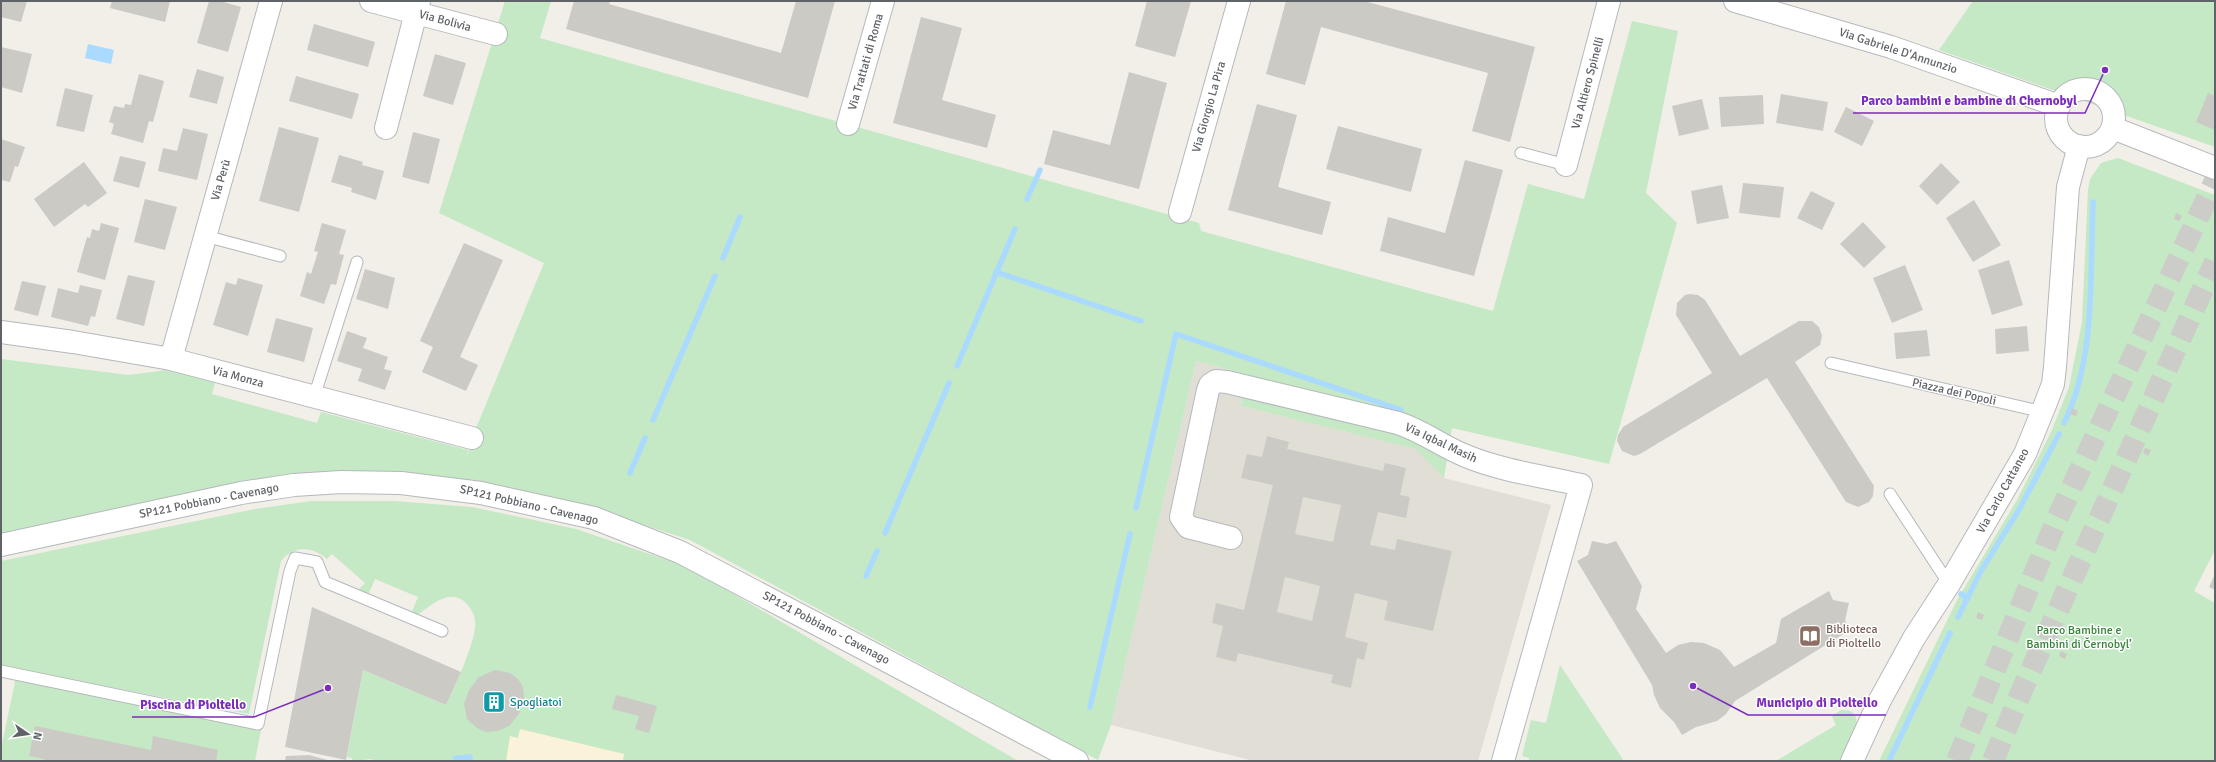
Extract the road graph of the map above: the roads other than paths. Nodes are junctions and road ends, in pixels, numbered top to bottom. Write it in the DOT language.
graph roads {
  1 [pos="271,1"];
  2 [pos="371,1"];
  3 [pos="883,1"];
  4 [pos="1239,1"];
  5 [pos="1609,1"];
  6 [pos="1735,1"];
  7 [pos="418,7"];
  8 [pos="496,34"];
  9 [pos="2059,106"];
  10 [pos="848,124"];
  11 [pos="386,128"];
  12 [pos="2113,128"];
  13 [pos="2079,146"];
  14 [pos="1521,153"];
  15 [pos="1566,165"];
  16 [pos="2215,168"];
  17 [pos="1180,212"];
  18 [pos="205,236"];
  19 [pos="280,256"];
  20 [pos="357,262"];
  21 [pos="1,332"];
  22 [pos="171,359"];
  23 [pos="1830,363"];
  24 [pos="314,397"];
  25 [pos="2043,412"];
  26 [pos="472,438"];
  27 [pos="1890,494"];
  28 [pos="1231,538"];
  29 [pos="1,545"];
  30 [pos="1949,584"];
  31 [pos="442,631"];
  32 [pos="1,671"];
  33 [pos="1077,761"];
  34 [pos="1503,761"];
  35 [pos="1852,761"];
  1 -- 18 [label="street, Via Perù"];
  2 -- 7 [label="street, Via Bolivia"];
  3 -- 10 [label="street, Via Trattati di Roma"];
  4 -- 17 [label="street, Via Giorgio La Pira"];
  5 -- 15 [label="street, Via Altiero Spinelli"];
  6 -- 9 [label="street, Via Gabriele D'Annunzio"];
  7 -- 8 [label="street, Via Bolivia"];
  7 -- 11 [label="street"];
  9 -- 12 [label="street"];
  9 -- 13 [label="street"];
  12 -- 13 [label="street"];
  12 -- 16 [label="street"];
  13 -- 25 [label="street, Via Carlo Cattaneo"];
  14 -- 15 [label="lane"];
  18 -- 19 [label="lane"];
  18 -- 22 [label="street, Via Perù"];
  20 -- 24 [label="lane"];
  21 -- 22 [label="street, Via Monza"];
  22 -- 24 [label="street, Via Monza"];
  23 -- 25 [label="lane, Piazza dei Popoli"];
  24 -- 26 [label="street, Via Monza"];
  25 -- 30 [label="street, Via Carlo Cattaneo"];
  27 -- 30 [label="lane"];
  28 -- 34 [label="street, Via Iqbal Masih"];
  29 -- 33 [label="street, SP121 Pobbiano - Cavenago"];
  30 -- 35 [label="street, Via Carlo Cattaneo"];
  31 -- 32 [label="lane"];
}
